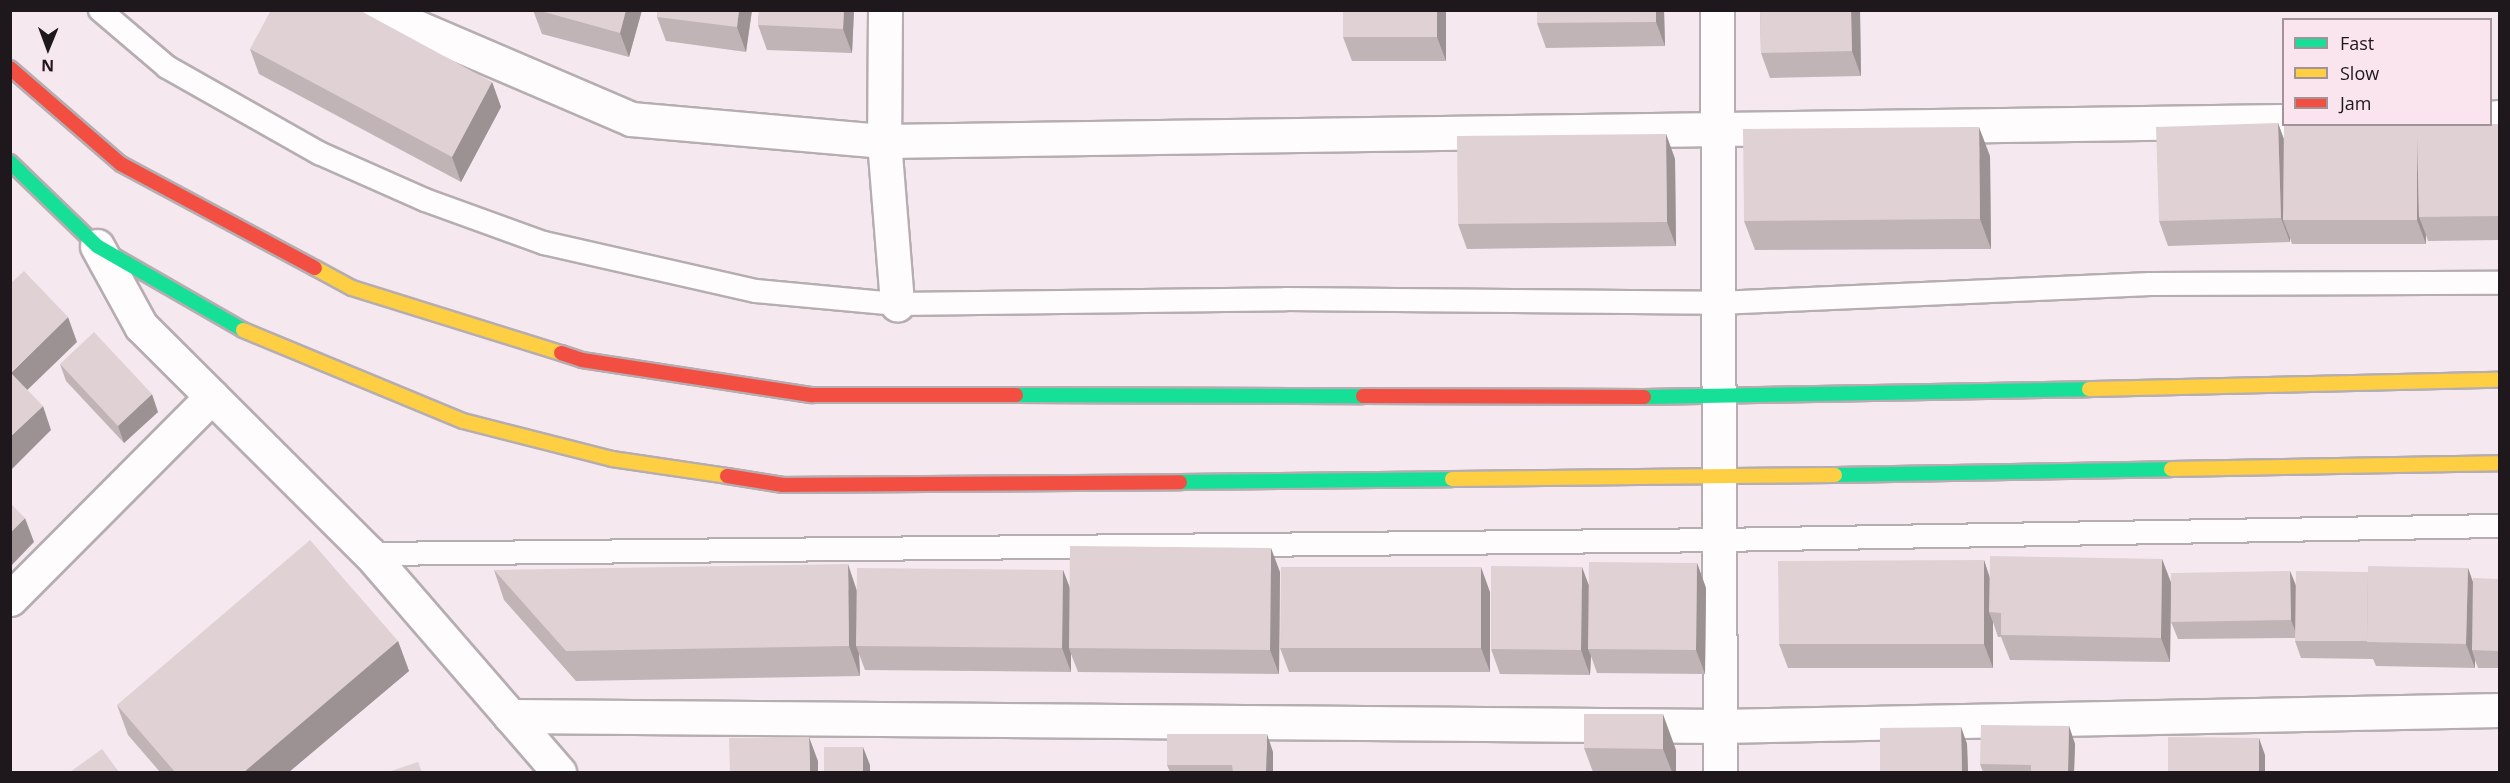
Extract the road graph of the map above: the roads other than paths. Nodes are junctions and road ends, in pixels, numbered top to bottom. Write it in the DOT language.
graph roads {
  1 [pos="100,10"];
  2 [pos="377,10"];
  3 [pos="885,10"];
  4 [pos="1717,10"];
  5 [pos="10,68"];
  6 [pos="2282,121"];
  7 [pos="1717,130"];
  8 [pos="884,141"];
  9 [pos="10,162"];
  10 [pos="97,246"];
  11 [pos="2499,283"];
  12 [pos="1718,303"];
  13 [pos="897,304"];
  14 [pos="2499,380"];
  15 [pos="212,396"];
  16 [pos="1719,397"];
  17 [pos="2499,463"];
  18 [pos="1719,477"];
  19 [pos="2499,526"];
  20 [pos="1719,540"];
  21 [pos="370,554"];
  22 [pos="10,599"];
  23 [pos="2499,710"];
  24 [pos="510,716"];
  25 [pos="1720,726"];
  26 [pos="559,772"];
  27 [pos="1720,772"];
  1 -- 13 [label="lane"];
  2 -- 8 [label="street"];
  3 -- 8 [label="street"];
  4 -- 7 [label="street"];
  5 -- 16 [label="street"];
  6 -- 7 [label="street"];
  7 -- 8 [label="street"];
  7 -- 12 [label="street"];
  8 -- 13 [label="street"];
  9 -- 10 [label="street"];
  10 -- 15 [label="street"];
  10 -- 18 [label="street"];
  11 -- 12 [label="lane"];
  12 -- 13 [label="lane"];
  12 -- 16 [label="street"];
  14 -- 16 [label="street"];
  15 -- 21 [label="street"];
  15 -- 22 [label="street"];
  16 -- 18 [label="street"];
  17 -- 18 [label="street"];
  18 -- 20 [label="street"];
  19 -- 20 [label="lane"];
  20 -- 21 [label="lane"];
  20 -- 25 [label="street"];
  21 -- 24 [label="street"];
  23 -- 25 [label="street"];
  24 -- 25 [label="street"];
  24 -- 26 [label="street"];
  25 -- 27 [label="street"];
}
